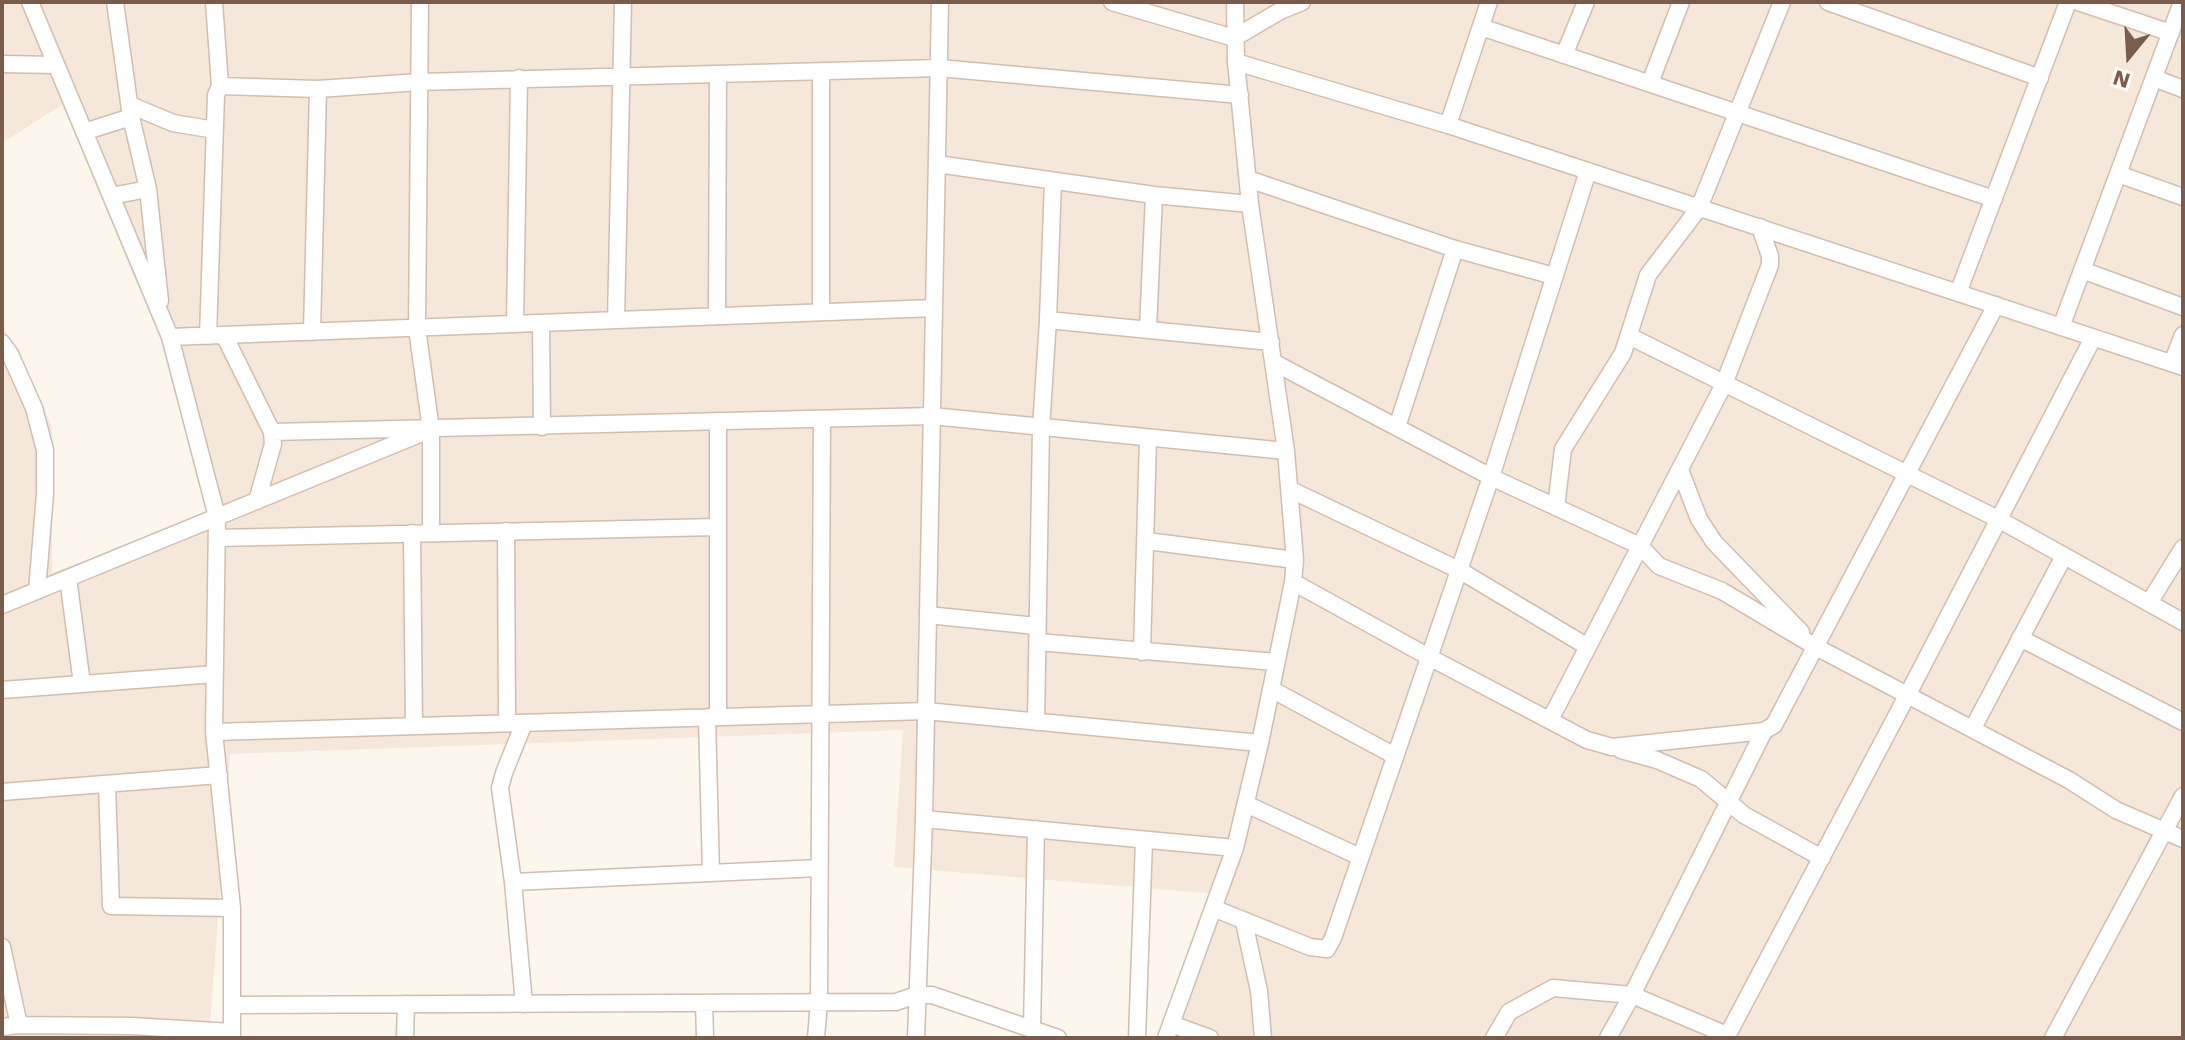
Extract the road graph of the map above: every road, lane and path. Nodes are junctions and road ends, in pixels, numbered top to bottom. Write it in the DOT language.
graph roads {
  1 [pos="30,2"];
  2 [pos="115,2"];
  3 [pos="214,2"];
  4 [pos="420,2"];
  5 [pos="623,2"];
  6 [pos="940,2"];
  7 [pos="1112,2"];
  8 [pos="1235,2"];
  9 [pos="1302,2"];
  10 [pos="1489,2"];
  11 [pos="1586,2"];
  12 [pos="1681,2"];
  13 [pos="1782,2"];
  14 [pos="1828,2"];
  15 [pos="2068,2"];
  16 [pos="2078,2"];
  17 [pos="2182,2"];
  18 [pos="1481,27"];
  19 [pos="2171,33"];
  20 [pos="1234,38"];
  21 [pos="1564,55"];
  22 [pos="1236,62"];
  23 [pos="2,64"];
  24 [pos="56,65"];
  25 [pos="939,68"];
  26 [pos="821,72"];
  27 [pos="718,74"];
  28 [pos="621,75"];
  29 [pos="519,78"];
  30 [pos="2040,78"];
  31 [pos="2154,78"];
  32 [pos="419,82"];
  33 [pos="1650,83"];
  34 [pos="220,86"];
  35 [pos="318,89"];
  36 [pos="2183,89"];
  37 [pos="1240,95"];
  38 [pos="131,111"];
  39 [pos="1737,112"];
  40 [pos="1448,125"];
  41 [pos="215,130"];
  42 [pos="84,132"];
  43 [pos="937,164"];
  44 [pos="1588,171"];
  45 [pos="2118,174"];
  46 [pos="1248,179"];
  47 [pos="1053,181"];
  48 [pos="148,189"];
  49 [pos="1154,195"];
  50 [pos="111,196"];
  51 [pos="2183,197"];
  52 [pos="1994,199"];
  53 [pos="1250,204"];
  54 [pos="1699,208"];
  55 [pos="1760,227"];
  56 [pos="1455,249"];
  57 [pos="2082,270"];
  58 [pos="1554,276"];
  59 [pos="1958,293"];
  60 [pos="1996,305"];
  61 [pos="2183,307"];
  62 [pos="934,308"];
  63 [pos="821,312"];
  64 [pos="717,316"];
  65 [pos="162,318"];
  66 [pos="616,320"];
  67 [pos="1048,320"];
  68 [pos="541,323"];
  69 [pos="515,324"];
  70 [pos="2061,327"];
  71 [pos="417,328"];
  72 [pos="1148,329"];
  73 [pos="312,332"];
  74 [pos="216,335"];
  75 [pos="2183,335"];
  76 [pos="1629,336"];
  77 [pos="170,337"];
  78 [pos="2093,338"];
  79 [pos="1271,342"];
  80 [pos="2,343"];
  81 [pos="1273,362"];
  82 [pos="2178,365"];
  83 [pos="1724,384"];
  84 [pos="932,416"];
  85 [pos="822,419"];
  86 [pos="718,422"];
  87 [pos="542,427"];
  88 [pos="1397,427"];
  89 [pos="1041,428"];
  90 [pos="431,430"];
  91 [pos="272,432"];
  92 [pos="1148,438"];
  93 [pos="1286,451"];
  94 [pos="1680,470"];
  95 [pos="1908,474"];
  96 [pos="1491,477"];
  97 [pos="1289,489"];
  98 [pos="257,501"];
  99 [pos="1556,507"];
  100 [pos="217,517"];
  101 [pos="1998,519"];
  102 [pos="718,527"];
  103 [pos="506,531"];
  104 [pos="412,533"];
  105 [pos="431,533"];
  106 [pos="217,538"];
  107 [pos="1147,541"];
  108 [pos="1640,546"];
  109 [pos="2183,548"];
  110 [pos="2064,556"];
  111 [pos="1295,560"];
  112 [pos="1459,570"];
  113 [pos="68,578"];
  114 [pos="1293,582"];
  115 [pos="37,591"];
  116 [pos="2149,603"];
  117 [pos="2,605"];
  118 [pos="928,615"];
  119 [pos="2183,622"];
  120 [pos="1037,634"];
  121 [pos="2020,638"];
  122 [pos="1588,647"];
  123 [pos="1816,647"];
  124 [pos="1142,652"];
  125 [pos="1429,657"];
  126 [pos="1276,662"];
  127 [pos="215,674"];
  128 [pos="82,684"];
  129 [pos="1271,689"];
  130 [pos="2,690"];
  131 [pos="1908,694"];
  132 [pos="926,711"];
  133 [pos="819,714"];
  134 [pos="712,717"];
  135 [pos="1550,720"];
  136 [pos="1036,722"];
  137 [pos="2183,722"];
  138 [pos="516,723"];
  139 [pos="414,726"];
  140 [pos="1973,728"];
  141 [pos="1764,731"];
  142 [pos="214,732"];
  143 [pos="1260,743"];
  144 [pos="1612,747"];
  145 [pos="1395,756"];
  146 [pos="219,775"];
  147 [pos="107,784"];
  148 [pos="2,792"];
  149 [pos="2183,796"];
  150 [pos="1729,800"];
  151 [pos="1246,804"];
  152 [pos="924,819"];
  153 [pos="1036,829"];
  154 [pos="2165,830"];
  155 [pos="2183,839"];
  156 [pos="1144,840"];
  157 [pos="1235,848"];
  158 [pos="1360,857"];
  159 [pos="1822,858"];
  160 [pos="819,868"];
  161 [pos="711,873"];
  162 [pos="513,882"];
  163 [pos="232,908"];
  164 [pos="1213,908"];
  165 [pos="1244,922"];
  166 [pos="2,947"];
  167 [pos="916,995"];
  168 [pos="1632,995"];
  169 [pos="819,1002"];
  170 [pos="704,1003"];
  171 [pos="406,1004"];
  172 [pos="524,1004"];
  173 [pos="232,1005"];
  174 [pos="10,1026"];
  175 [pos="1032,1029"];
  176 [pos="1168,1031"];
  177 [pos="232,1035"];
  178 [pos="1726,1036"];
  179 [pos="405,1038"];
  180 [pos="705,1038"];
  181 [pos="816,1038"];
  182 [pos="916,1038"];
  183 [pos="1058,1038"];
  184 [pos="1137,1038"];
  185 [pos="1210,1038"];
  186 [pos="1263,1038"];
  187 [pos="1494,1038"];
  188 [pos="1608,1038"];
  189 [pos="2053,1038"];
  1 -- 24 [label="street"];
  2 -- 38 [label="street"];
  3 -- 34 [label="street"];
  4 -- 32 [label="street"];
  5 -- 28 [label="street"];
  6 -- 25 [label="street"];
  7 -- 20 [label="street"];
  8 -- 20 [label="street"];
  9 -- 20 [label="street"];
  10 -- 18 [label="street"];
  11 -- 21 [label="street"];
  12 -- 33 [label="street"];
  13 -- 39 [label="street"];
  14 -- 30 [label="street"];
  15 -- 30 [label="street"];
  16 -- 19 [label="street"];
  17 -- 19 [label="street"];
  18 -- 21 [label="street"];
  18 -- 40 [label="street"];
  19 -- 31 [label="street"];
  20 -- 22 [label="street"];
  21 -- 33 [label="street"];
  22 -- 37 [label="street"];
  22 -- 40 [label="street"];
  23 -- 24 [label="street"];
  24 -- 42 [label="street"];
  25 -- 26 [label="street"];
  25 -- 37 [label="street"];
  25 -- 43 [label="street"];
  26 -- 27 [label="street"];
  26 -- 63 [label="street"];
  27 -- 28 [label="street"];
  27 -- 64 [label="street"];
  28 -- 29 [label="street"];
  28 -- 66 [label="street"];
  29 -- 32 [label="street"];
  29 -- 69 [label="street"];
  30 -- 52 [label="street"];
  31 -- 36 [label="street"];
  31 -- 45 [label="street"];
  32 -- 35 [label="street"];
  32 -- 71 [label="street"];
  33 -- 39 [label="street"];
  34 -- 35 [label="street"];
  34 -- 41 [label="street"];
  35 -- 73 [label="street"];
  37 -- 46 [label="street"];
  38 -- 41 [label="street"];
  38 -- 42 [label="street"];
  38 -- 48 [label="street"];
  39 -- 52 [label="street"];
  39 -- 54 [label="street"];
  40 -- 44 [label="street"];
  41 -- 74 [label="street"];
  42 -- 50 [label="street"];
  43 -- 47 [label="street"];
  43 -- 62 [label="street"];
  44 -- 54 [label="street"];
  44 -- 58 [label="street"];
  45 -- 51 [label="street"];
  45 -- 57 [label="street"];
  46 -- 53 [label="street"];
  46 -- 56 [label="street"];
  47 -- 49 [label="street"];
  47 -- 67 [label="street"];
  48 -- 50 [label="street"];
  48 -- 65 [label="street"];
  49 -- 53 [label="street"];
  49 -- 72 [label="street"];
  50 -- 65 [label="street"];
  52 -- 59 [label="street"];
  53 -- 79 [label="street"];
  54 -- 55 [label="street"];
  54 -- 76 [label="street"];
  55 -- 59 [label="street"];
  55 -- 83 [label="street"];
  56 -- 58 [label="street"];
  56 -- 88 [label="street"];
  57 -- 61 [label="street"];
  57 -- 70 [label="street"];
  58 -- 96 [label="street"];
  59 -- 60 [label="street"];
  60 -- 70 [label="street"];
  60 -- 95 [label="street"];
  62 -- 63 [label="street"];
  62 -- 84 [label="street"];
  63 -- 64 [label="street"];
  64 -- 66 [label="street"];
  65 -- 77 [label="street"];
  66 -- 68 [label="street"];
  67 -- 72 [label="street"];
  67 -- 89 [label="street"];
  68 -- 69 [label="street"];
  68 -- 87 [label="street"];
  69 -- 71 [label="street"];
  70 -- 78 [label="street"];
  71 -- 73 [label="street"];
  71 -- 90 [label="street"];
  72 -- 79 [label="street"];
  73 -- 74 [label="street"];
  74 -- 77 [label="street"];
  74 -- 91 [label="street"];
  75 -- 82 [label="street"];
  76 -- 83 [label="street"];
  76 -- 99 [label="street"];
  77 -- 100 [label="street"];
  78 -- 82 [label="street"];
  78 -- 101 [label="street"];
  79 -- 81 [label="street"];
  80 -- 115 [label="street"];
  81 -- 88 [label="street"];
  81 -- 93 [label="street"];
  83 -- 94 [label="street"];
  83 -- 95 [label="street"];
  84 -- 85 [label="street"];
  84 -- 89 [label="street"];
  84 -- 118 [label="street"];
  85 -- 86 [label="street"];
  85 -- 133 [label="street"];
  86 -- 87 [label="street"];
  86 -- 102 [label="street"];
  87 -- 90 [label="street"];
  88 -- 96 [label="street"];
  89 -- 92 [label="street"];
  89 -- 120 [label="street"];
  90 -- 91 [label="street"];
  90 -- 98 [label="street"];
  90 -- 105 [label="street"];
  91 -- 98 [label="street"];
  92 -- 93 [label="street"];
  92 -- 107 [label="street"];
  93 -- 97 [label="street"];
  94 -- 108 [label="street"];
  94 -- 123 [label="street"];
  95 -- 101 [label="street"];
  95 -- 123 [label="street"];
  96 -- 99 [label="street"];
  96 -- 112 [label="street"];
  97 -- 111 [label="street"];
  97 -- 112 [label="street"];
  98 -- 100 [label="street"];
  99 -- 108 [label="street"];
  100 -- 106 [label="street"];
  100 -- 113 [label="street"];
  101 -- 110 [label="street"];
  101 -- 131 [label="street"];
  102 -- 103 [label="street"];
  102 -- 134 [label="street"];
  103 -- 105 [label="street"];
  103 -- 138 [label="street"];
  104 -- 105 [label="street"];
  104 -- 106 [label="street"];
  104 -- 139 [label="street"];
  106 -- 127 [label="street"];
  107 -- 111 [label="street"];
  107 -- 124 [label="street"];
  108 -- 122 [label="street"];
  108 -- 123 [label="street"];
  109 -- 116 [label="street"];
  110 -- 116 [label="street"];
  110 -- 121 [label="street"];
  111 -- 114 [label="street"];
  112 -- 122 [label="street"];
  112 -- 125 [label="street"];
  113 -- 115 [label="street"];
  113 -- 128 [label="street"];
  114 -- 125 [label="street"];
  114 -- 126 [label="street"];
  115 -- 117 [label="street"];
  116 -- 119 [label="street"];
  118 -- 120 [label="street"];
  118 -- 132 [label="street"];
  120 -- 124 [label="street"];
  120 -- 136 [label="street"];
  121 -- 137 [label="street"];
  121 -- 140 [label="street"];
  122 -- 135 [label="street"];
  123 -- 131 [label="street"];
  123 -- 141 [label="street"];
  124 -- 126 [label="street"];
  125 -- 135 [label="street"];
  125 -- 145 [label="street"];
  126 -- 129 [label="street"];
  127 -- 128 [label="street"];
  127 -- 142 [label="street"];
  128 -- 130 [label="street"];
  129 -- 143 [label="street"];
  129 -- 145 [label="street"];
  131 -- 140 [label="street"];
  131 -- 159 [label="street"];
  132 -- 133 [label="street"];
  132 -- 136 [label="street"];
  132 -- 152 [label="street"];
  133 -- 134 [label="street"];
  133 -- 160 [label="street"];
  134 -- 138 [label="street"];
  134 -- 161 [label="street"];
  135 -- 144 [label="street"];
  136 -- 143 [label="street"];
  138 -- 139 [label="street"];
  138 -- 162 [label="street"];
  139 -- 142 [label="street"];
  140 -- 154 [label="street"];
  141 -- 144 [label="street"];
  141 -- 150 [label="street"];
  142 -- 146 [label="street"];
  143 -- 151 [label="street"];
  144 -- 150 [label="street"];
  145 -- 158 [label="street"];
  146 -- 147 [label="street"];
  146 -- 163 [label="street"];
  147 -- 148 [label="street"];
  147 -- 163 [label="street"];
  149 -- 154 [label="street"];
  150 -- 159 [label="street"];
  150 -- 168 [label="street"];
  151 -- 157 [label="street"];
  151 -- 158 [label="street"];
  152 -- 153 [label="street"];
  152 -- 167 [label="street"];
  153 -- 156 [label="street"];
  153 -- 175 [label="street"];
  154 -- 155 [label="street"];
  154 -- 189 [label="street"];
  156 -- 157 [label="street"];
  156 -- 184 [label="street"];
  157 -- 164 [label="street"];
  158 -- 165 [label="street"];
  159 -- 178 [label="street"];
  160 -- 161 [label="street"];
  160 -- 169 [label="street"];
  161 -- 162 [label="street"];
  162 -- 172 [label="street"];
  163 -- 173 [label="street"];
  164 -- 165 [label="street"];
  164 -- 176 [label="street"];
  165 -- 186 [label="street"];
  166 -- 174 [label="street"];
  167 -- 169 [label="street"];
  167 -- 175 [label="street"];
  167 -- 182 [label="street"];
  168 -- 178 [label="street"];
  168 -- 187 [label="street"];
  168 -- 188 [label="street"];
  169 -- 170 [label="street"];
  169 -- 181 [label="street"];
  170 -- 172 [label="street"];
  170 -- 180 [label="street"];
  171 -- 172 [label="street"];
  171 -- 173 [label="street"];
  171 -- 179 [label="street"];
  173 -- 177 [label="street"];
  174 -- 177 [label="street"];
  175 -- 183 [label="street"];
  176 -- 185 [label="street"];
}
